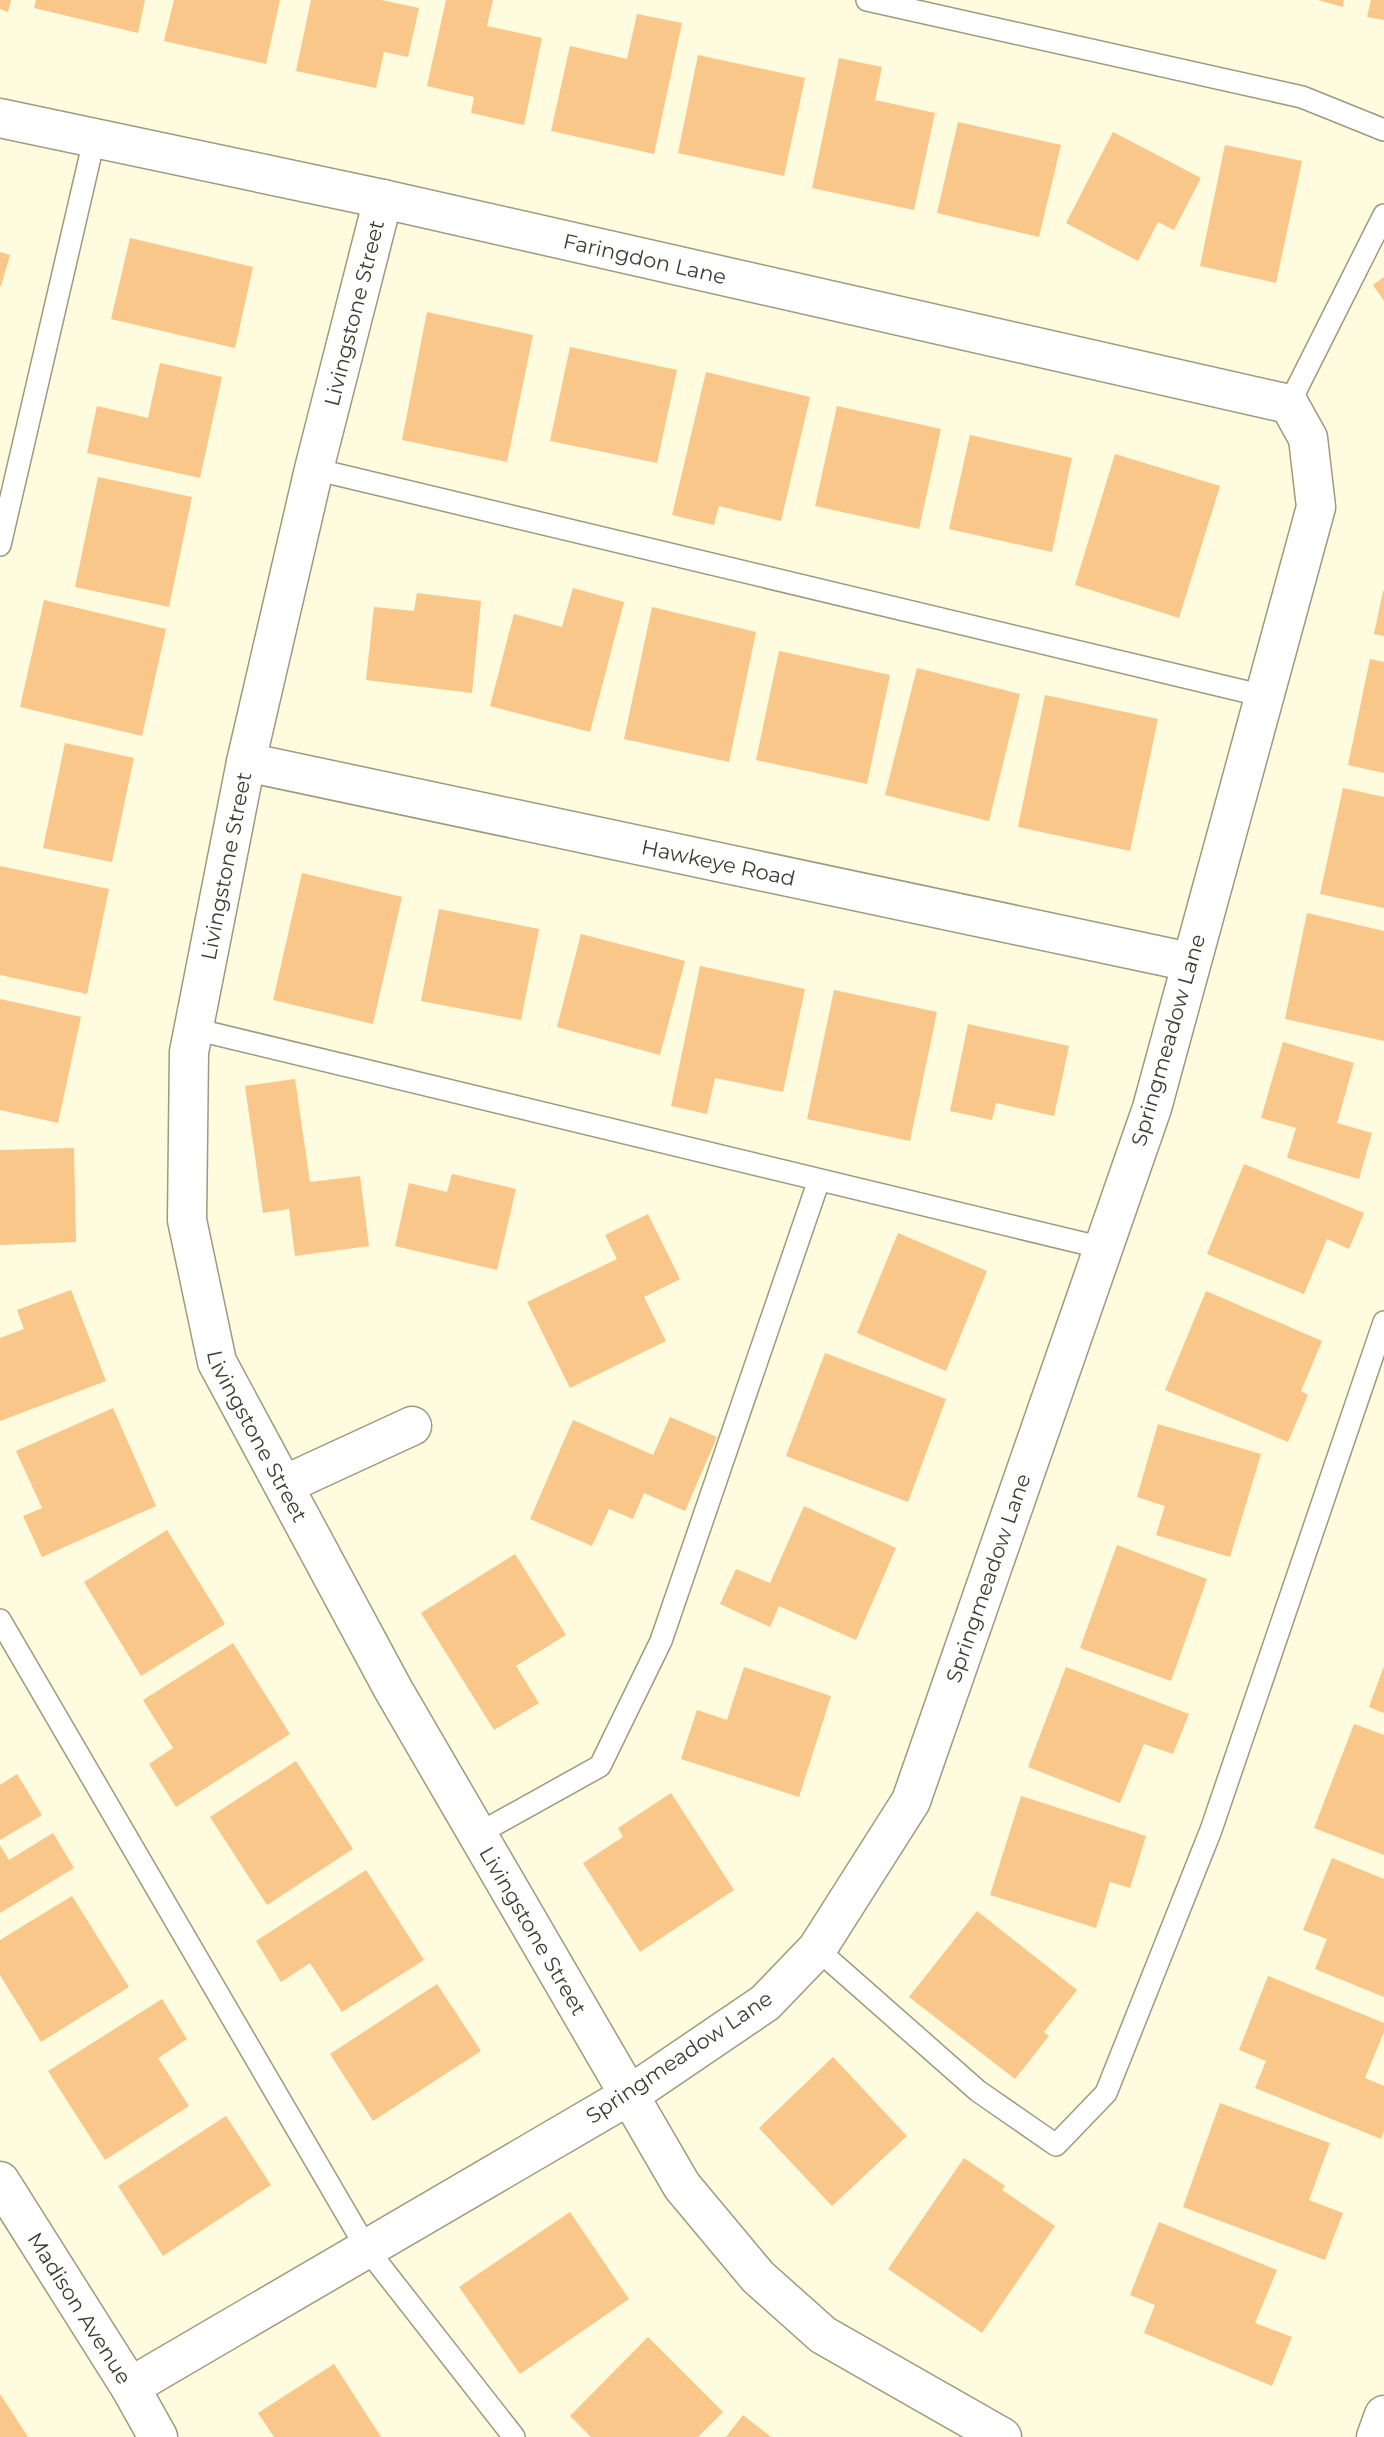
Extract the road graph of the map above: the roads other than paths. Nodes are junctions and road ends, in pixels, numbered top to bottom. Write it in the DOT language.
graph roads {
  1 [pos="867,0"];
  2 [pos="0,118"];
  3 [pos="1384,130"];
  4 [pos="94,140"];
  5 [pos="383,199"];
  6 [pos="1384,215"];
  7 [pos="1289,404"];
  8 [pos="314,469"];
  9 [pos="0,545"];
  10 [pos="1264,696"];
  11 [pos="246,762"];
  12 [pos="1190,962"];
  13 [pos="194,1028"];
  14 [pos="820,1180"];
  15 [pos="1102,1248"];
  16 [pos="1384,1322"];
  17 [pos="412,1426"];
  18 [pos="284,1485"];
  19 [pos="0,1620"];
  20 [pos="476,1835"];
  21 [pos="817,1949"];
  22 [pos="628,2096"];
  23 [pos="0,2181"];
  24 [pos="367,2249"];
  25 [pos="130,2387"];
  26 [pos="1384,2414"];
  27 [pos="158,2437"];
  28 [pos="514,2437"];
  29 [pos="1002,2437"];
  30 [pos="1376,2437"];
  1 -- 3 [label="lane"];
  2 -- 4 [label="street, Faringdon Lane"];
  4 -- 5 [label="street, Faringdon Lane"];
  4 -- 9 [label="lane"];
  5 -- 7 [label="street, Faringdon Lane"];
  5 -- 8 [label="street, Livingstone Street"];
  6 -- 7 [label="lane"];
  7 -- 10 [label="street, Springmeadow Lane"];
  8 -- 10 [label="lane"];
  8 -- 11 [label="street, Livingstone Street"];
  10 -- 12 [label="street, Springmeadow Lane"];
  11 -- 12 [label="street, Hawkeye Road"];
  11 -- 13 [label="street, Livingstone Street"];
  12 -- 15 [label="street, Springmeadow Lane"];
  13 -- 14 [label="lane"];
  13 -- 18 [label="street, Livingstone Street"];
  14 -- 15 [label="lane"];
  14 -- 20 [label="lane"];
  15 -- 21 [label="street, Springmeadow Lane"];
  16 -- 21 [label="lane"];
  17 -- 18 [label="street"];
  18 -- 20 [label="street, Livingstone Street"];
  19 -- 24 [label="lane"];
  20 -- 22 [label="street, Livingstone Street"];
  21 -- 22 [label="street, Springmeadow Lane"];
  22 -- 24 [label="street, Springmeadow Lane"];
  22 -- 29 [label="street, Livingstone Street"];
  23 -- 25 [label="street, Madison Avenue"];
  24 -- 25 [label="street, Springmeadow Lane"];
  24 -- 28 [label="lane"];
  25 -- 27 [label="street, Madison Avenue"];
  26 -- 30 [label="street"];
}
